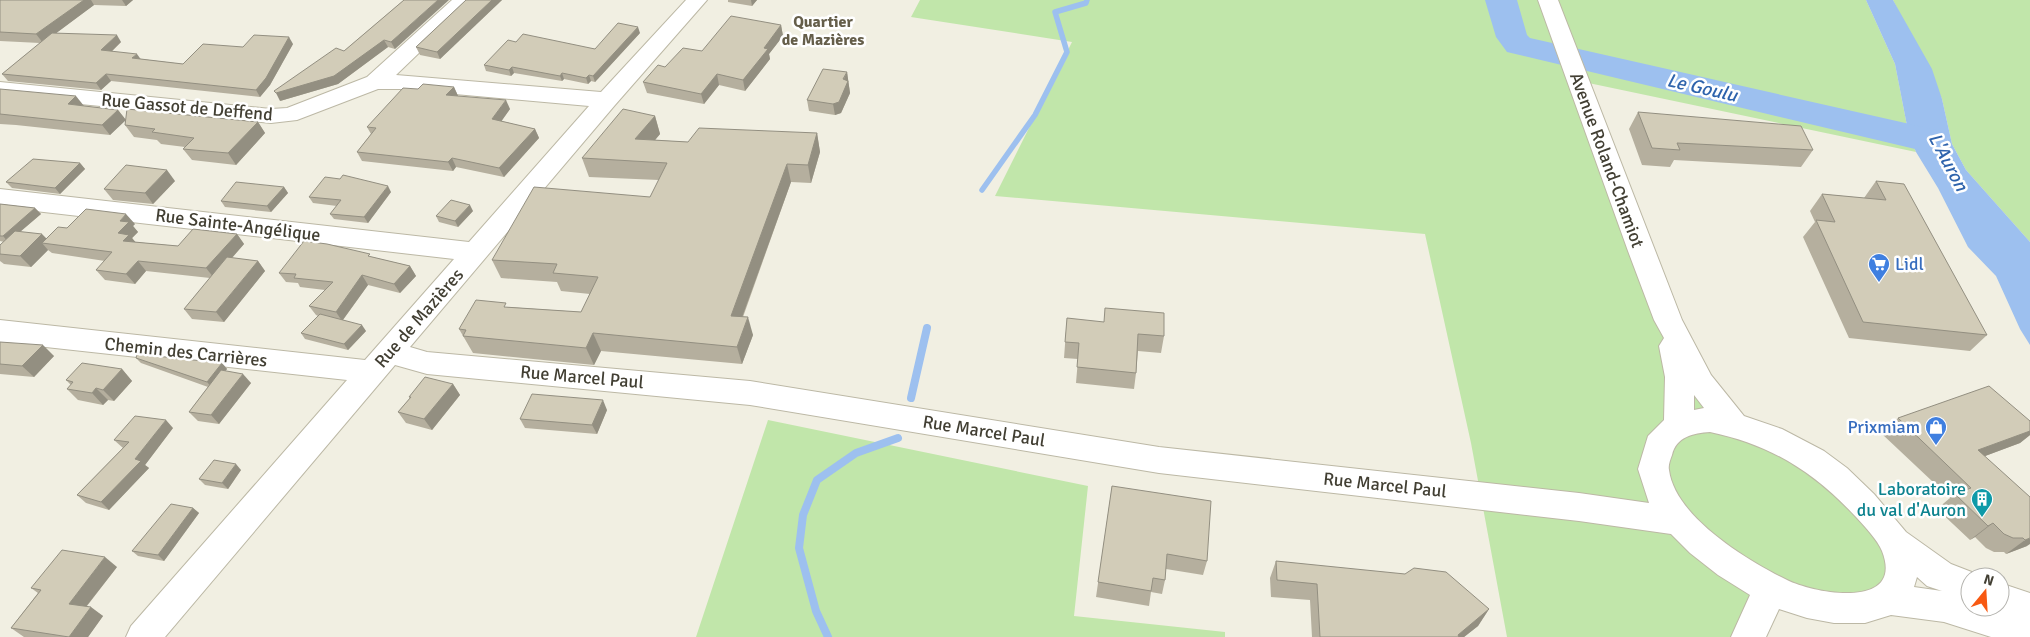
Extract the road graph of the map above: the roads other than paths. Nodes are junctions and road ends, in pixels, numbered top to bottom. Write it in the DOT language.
graph roads {
  1 [pos="464,0"];
  2 [pos="697,0"];
  3 [pos="1548,0"];
  4 [pos="375,82"];
  5 [pos="0,89"];
  6 [pos="607,100"];
  7 [pos="0,198"];
  8 [pos="476,252"];
  9 [pos="1668,320"];
  10 [pos="0,331"];
  11 [pos="381,362"];
  12 [pos="1734,424"];
  13 [pos="1679,426"];
  14 [pos="1656,481"];
  15 [pos="1579,507"];
  16 [pos="1677,521"];
  17 [pos="1895,542"];
  18 [pos="1960,583"];
  19 [pos="1768,589"];
  20 [pos="1890,599"];
  21 [pos="2010,601"];
  22 [pos="2030,608"];
  23 [pos="2030,633"];
  24 [pos="143,637"];
  25 [pos="1748,637"];
  1 -- 4 [label="street"];
  2 -- 6 [label="street, Rue de Mazières"];
  3 -- 9 [label="street, Avenue Roland-Chamiot"];
  4 -- 5 [label="street, Rue Gassot de Deffend"];
  4 -- 6 [label="street, Rue Gassot de Deffend"];
  6 -- 8 [label="street, Rue de Mazières"];
  7 -- 8 [label="street, Rue Sainte-Angélique"];
  8 -- 11 [label="street, Rue de Mazières"];
  9 -- 12 [label="street, Avenue Roland-Chamiot"];
  9 -- 13 [label="street, Avenue Roland-Chamiot"];
  10 -- 11 [label="street, Chemin des Carrières"];
  11 -- 15 [label="street, Rue Marcel Paul"];
  11 -- 24 [label="street, Rue de Mazières"];
  12 -- 13 [label="street"];
  12 -- 17 [label="street"];
  13 -- 14 [label="street"];
  14 -- 15 [label="street, Rue Marcel Paul"];
  14 -- 16 [label="street"];
  15 -- 16 [label="street, Rue Marcel Paul"];
  16 -- 19 [label="street"];
  17 -- 18 [label="street"];
  17 -- 20 [label="street"];
  19 -- 20 [label="street"];
  19 -- 25 [label="street"];
  20 -- 23 [label="street"];
  21 -- 22 [label="street"];
}
